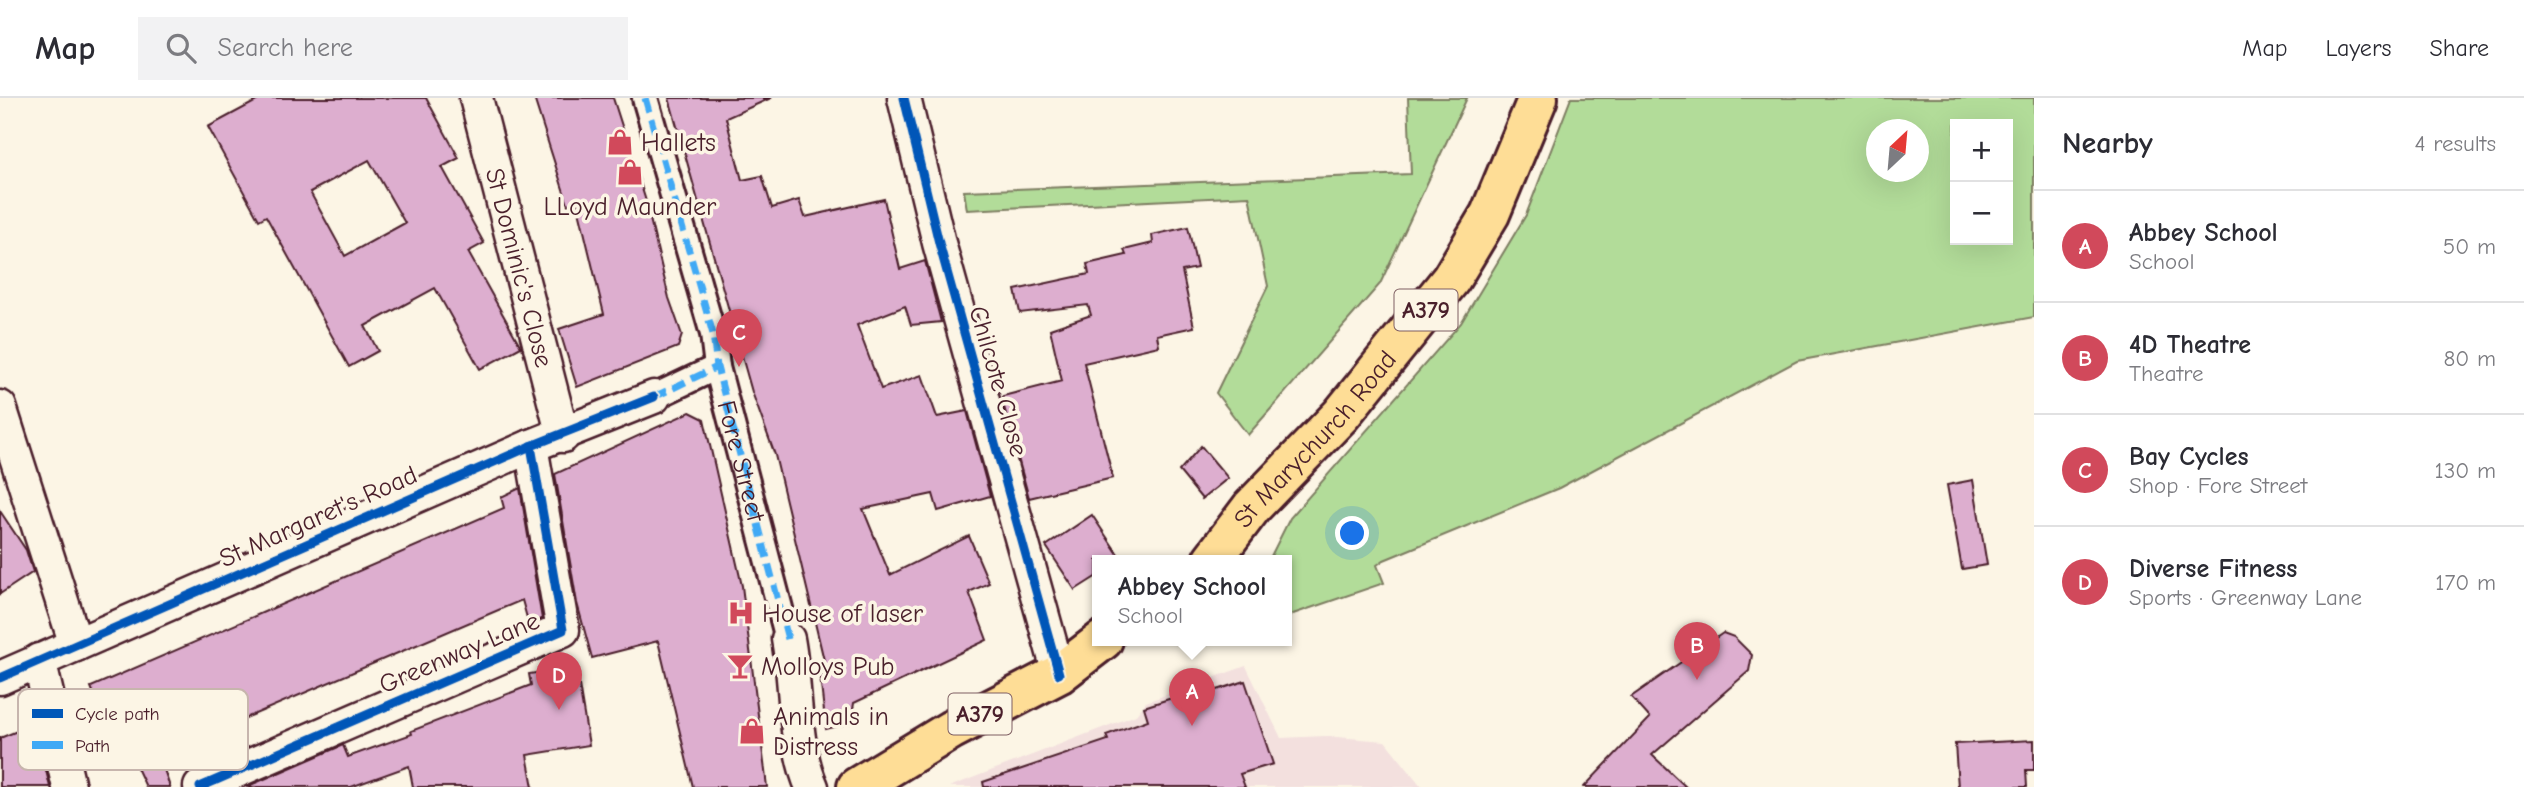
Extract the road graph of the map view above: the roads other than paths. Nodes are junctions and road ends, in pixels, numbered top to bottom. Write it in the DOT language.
graph roads {
  1 [pos="476,98"];
  2 [pos="645,98"];
  3 [pos="904,98"];
  4 [pos="1538,98"];
  5 [pos="717,367"];
  6 [pos="654,397"];
  7 [pos="0,407"];
  8 [pos="563,436"];
  9 [pos="531,446"];
  10 [pos="1216,555"];
  11 [pos="788,639"];
  12 [pos="76,645"];
  13 [pos="1095,646"];
  14 [pos="39,660"];
  15 [pos="1059,674"];
  16 [pos="0,678"];
  17 [pos="46,689"];
  18 [pos="248,766"];
  19 [pos="239,770"];
  20 [pos="200,787"];
  21 [pos="812,787"];
  22 [pos="857,787"];
  1 -- 8 [label="street, St Dominic's Close"];
  2 -- 5 [label="street, Fore Street"];
  3 -- 15 [label="street, Chilcote Close"];
  4 -- 10 [label="main road, St Marychurch Road / A379"];
  5 -- 6 [label="street"];
  5 -- 11 [label="street, Fore Street"];
  6 -- 8 [label="street, St Margaret's Road"];
  7 -- 12 [label="street"];
  8 -- 9 [label="street, St Margaret's Road"];
  9 -- 12 [label="street, St Margaret's Road"];
  9 -- 18 [label="street, Greenway Lane"];
  11 -- 21 [label="street, Fore Street"];
  12 -- 14 [label="street, St Margaret's Road"];
  13 -- 15 [label="main road, A379"];
  14 -- 16 [label="street, St Margaret's Road"];
  14 -- 17 [label="street"];
  15 -- 22 [label="main road, A379"];
  19 -- 20 [label="street, Greenway Lane"];
}
